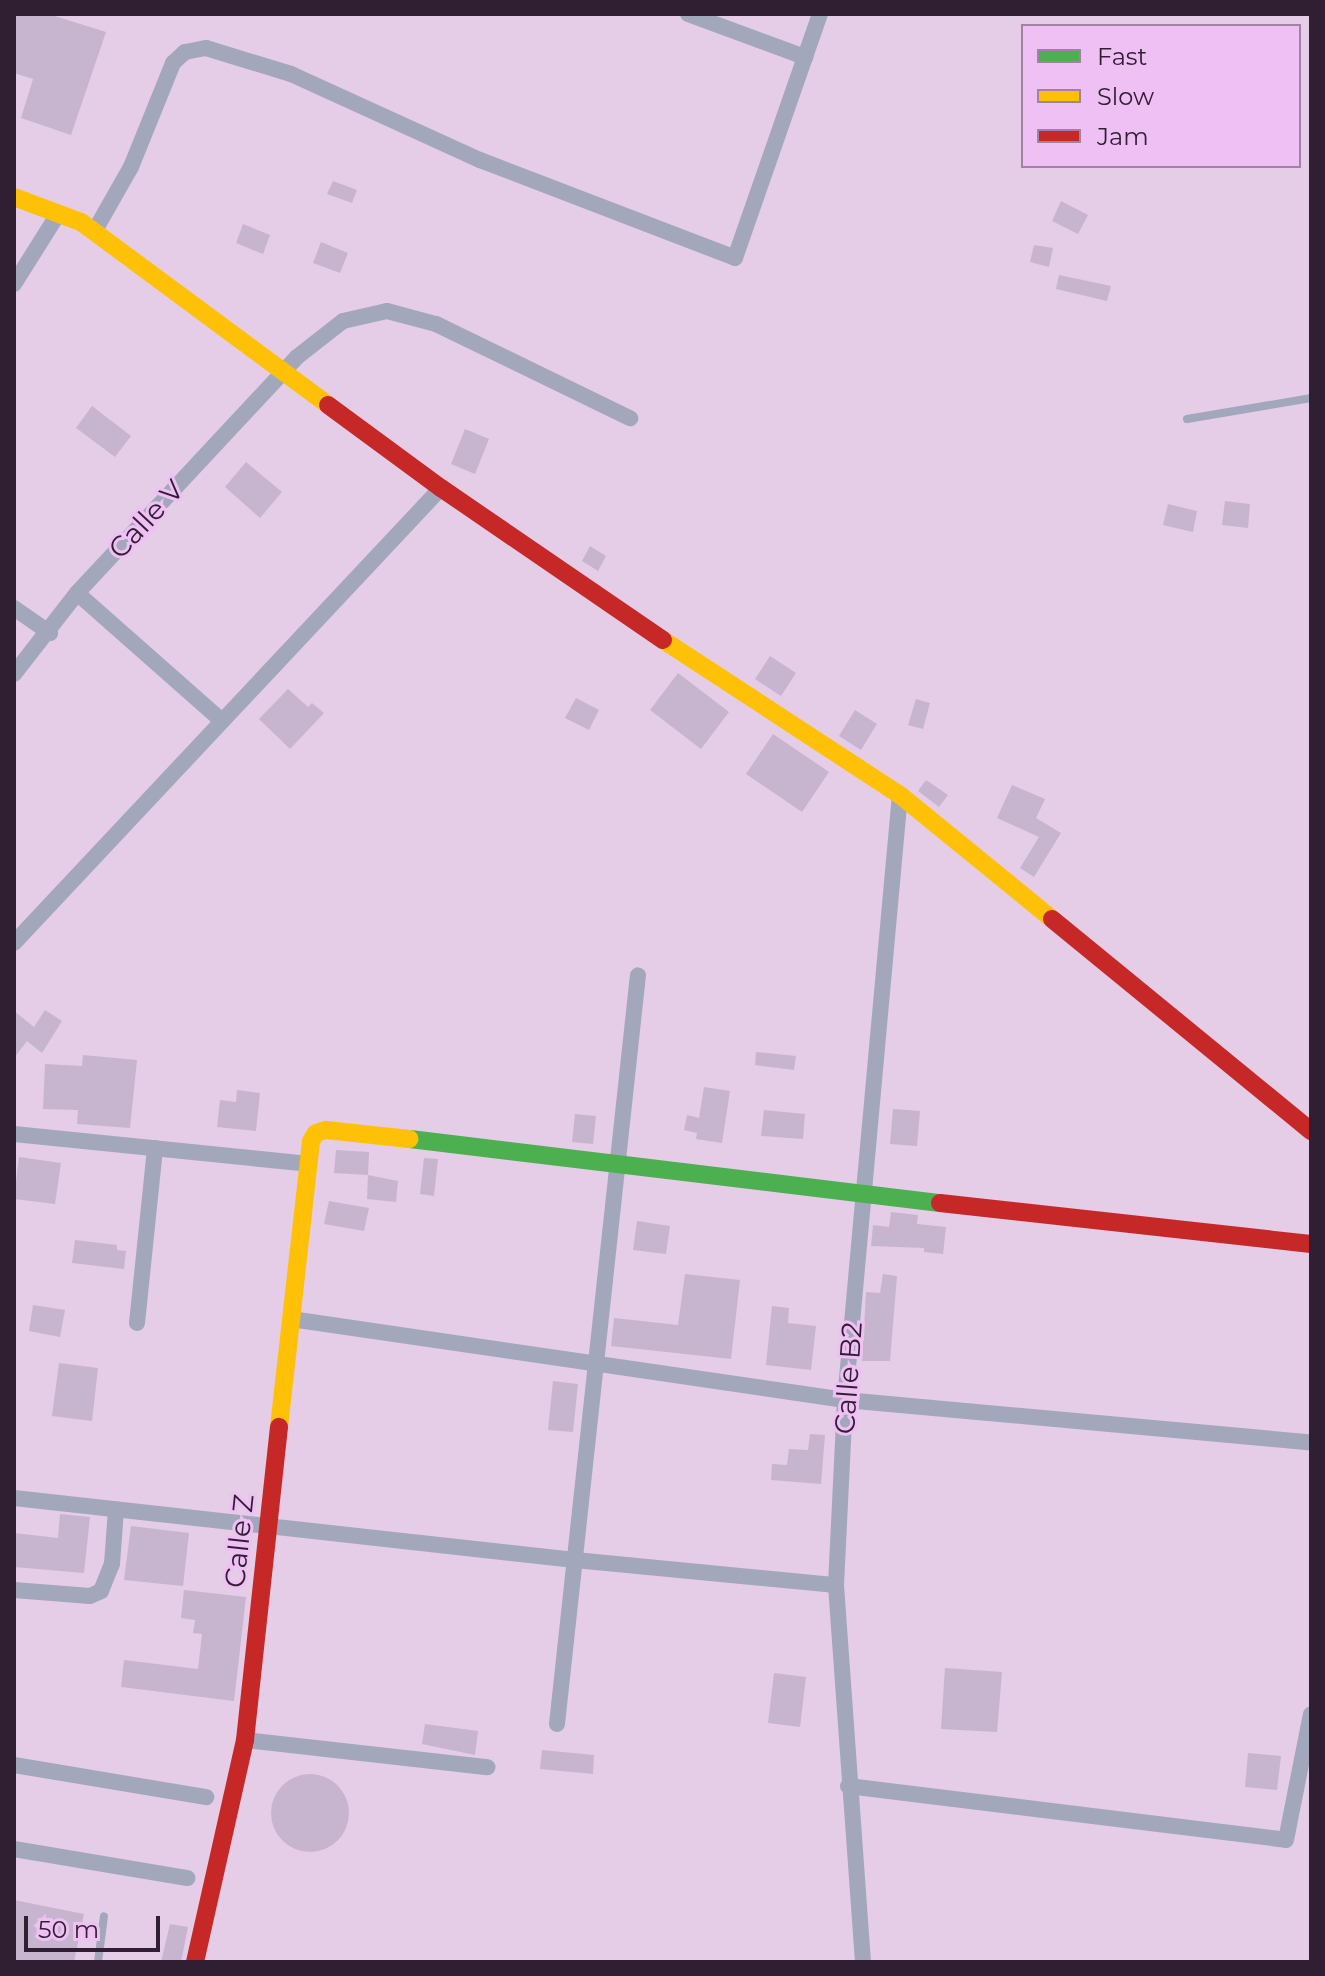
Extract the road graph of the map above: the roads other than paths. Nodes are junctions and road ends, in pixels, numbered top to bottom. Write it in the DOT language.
graph roads {
  1 [pos="688,14"];
  2 [pos="820,14"];
  3 [pos="805,57"];
  4 [pos="14,197"];
  5 [pos="58,214"];
  6 [pos="94,232"];
  7 [pos="14,284"];
  8 [pos="285,370"];
  9 [pos="1311,398"];
  10 [pos="630,418"];
  11 [pos="1187,419"];
  12 [pos="441,488"];
  13 [pos="77,593"];
  14 [pos="14,608"];
  15 [pos="50,633"];
  16 [pos="14,674"];
  17 [pos="222,721"];
  18 [pos="900,795"];
  19 [pos="14,943"];
  20 [pos="638,975"];
  21 [pos="1311,1131"];
  22 [pos="14,1134"];
  23 [pos="155,1148"];
  24 [pos="618,1162"];
  25 [pos="308,1164"];
  26 [pos="864,1195"];
  27 [pos="1311,1244"];
  28 [pos="291,1319"];
  29 [pos="137,1323"];
  30 [pos="596,1363"];
  31 [pos="845,1400"];
  32 [pos="1311,1442"];
  33 [pos="14,1498"];
  34 [pos="116,1509"];
  35 [pos="270,1525"];
  36 [pos="575,1560"];
  37 [pos="836,1585"];
  38 [pos="14,1590"];
  39 [pos="1311,1714"];
  40 [pos="557,1724"];
  41 [pos="245,1740"];
  42 [pos="14,1765"];
  43 [pos="487,1767"];
  44 [pos="848,1786"];
  45 [pos="206,1797"];
  46 [pos="14,1849"];
  47 [pos="188,1878"];
  48 [pos="104,1916"];
  49 [pos="98,1962"];
  50 [pos="195,1962"];
  51 [pos="863,1962"];
  1 -- 3 [label="street"];
  2 -- 3 [label="street"];
  3 -- 6 [label="street"];
  4 -- 5 [label="street"];
  5 -- 6 [label="street"];
  5 -- 7 [label="street"];
  6 -- 8 [label="street"];
  8 -- 10 [label="street, Calle V"];
  8 -- 12 [label="street"];
  8 -- 13 [label="street, Calle V"];
  9 -- 11 [label="lane"];
  12 -- 17 [label="street"];
  12 -- 18 [label="street"];
  13 -- 15 [label="street, Calle V"];
  13 -- 17 [label="street"];
  14 -- 15 [label="street"];
  15 -- 16 [label="street, Calle V"];
  17 -- 19 [label="street"];
  18 -- 21 [label="street"];
  18 -- 26 [label="street, Calle B2"];
  20 -- 24 [label="street"];
  22 -- 23 [label="street"];
  23 -- 25 [label="street"];
  23 -- 29 [label="street"];
  24 -- 25 [label="street, Calle Z"];
  24 -- 26 [label="street"];
  24 -- 30 [label="street"];
  25 -- 28 [label="street, Calle Z"];
  26 -- 27 [label="street"];
  26 -- 31 [label="street, Calle B2"];
  28 -- 30 [label="street"];
  28 -- 35 [label="street, Calle Z"];
  30 -- 31 [label="street"];
  30 -- 36 [label="street"];
  31 -- 32 [label="street"];
  31 -- 37 [label="street, Calle B2"];
  33 -- 34 [label="street"];
  34 -- 35 [label="street"];
  34 -- 38 [label="street"];
  35 -- 36 [label="street"];
  35 -- 41 [label="street, Calle Z"];
  36 -- 37 [label="street"];
  36 -- 40 [label="street"];
  37 -- 44 [label="street, Calle B2"];
  39 -- 44 [label="street"];
  41 -- 43 [label="street"];
  41 -- 50 [label="street, Calle Z"];
  42 -- 45 [label="street"];
  44 -- 51 [label="street, Calle B2"];
  46 -- 47 [label="street"];
  48 -- 49 [label="lane"];
}
